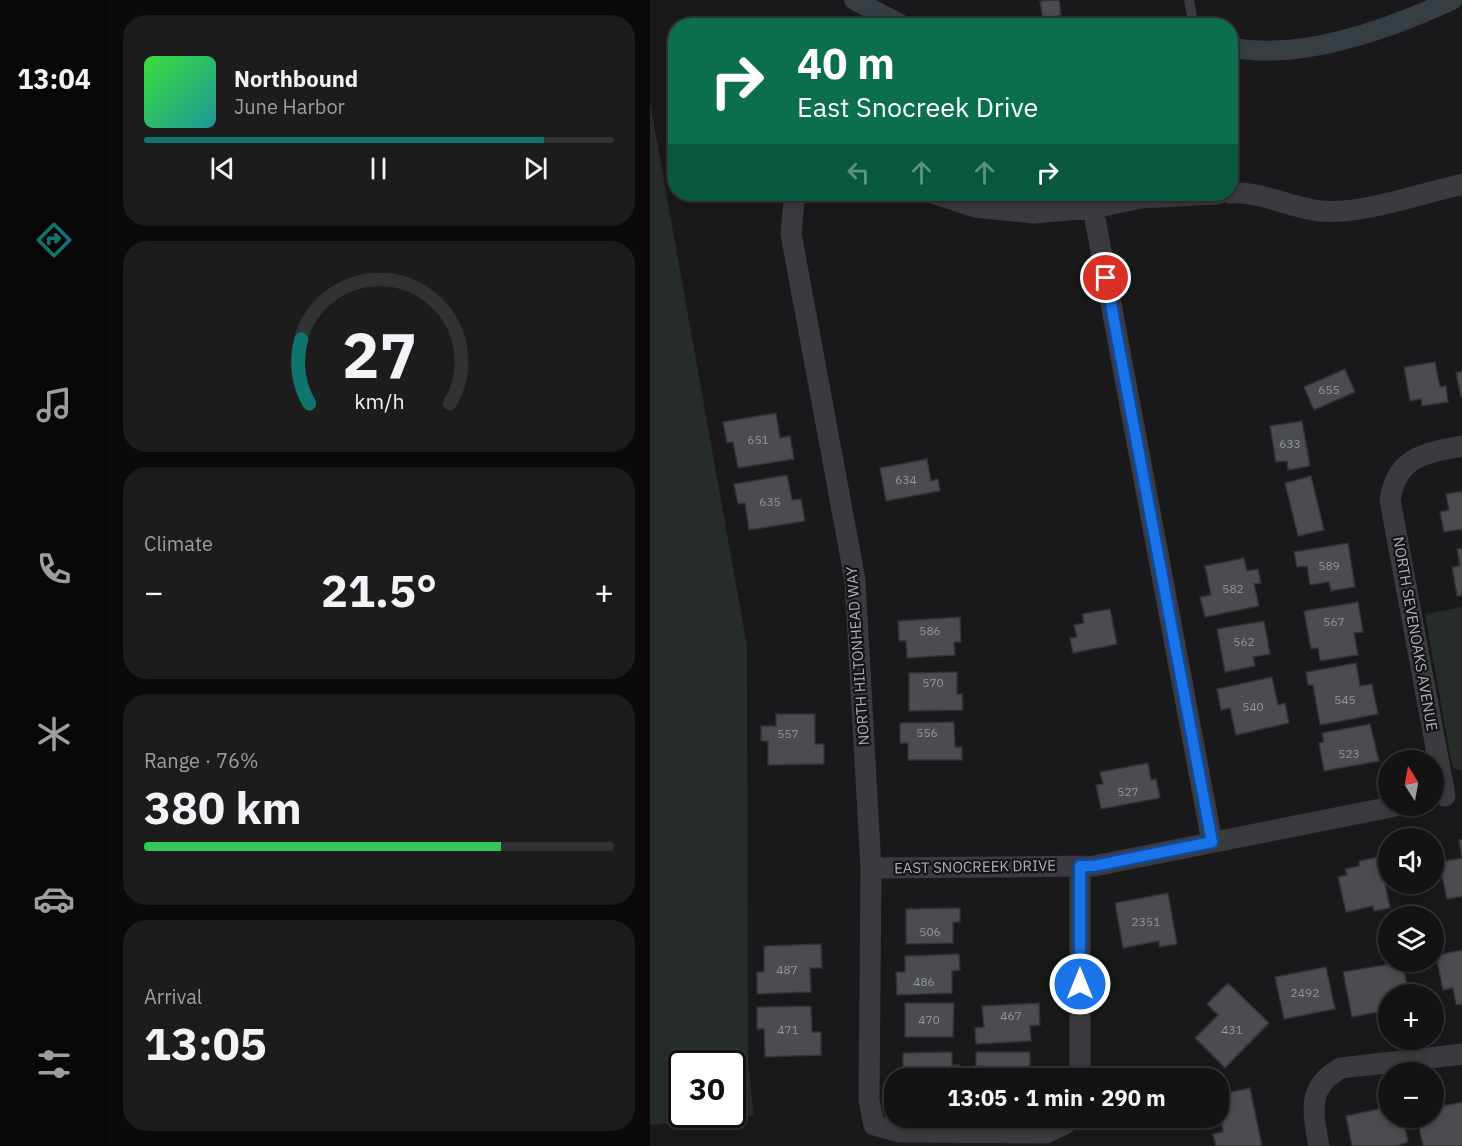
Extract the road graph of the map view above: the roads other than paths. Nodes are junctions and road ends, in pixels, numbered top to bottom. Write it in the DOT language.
graph roads {
  1 [pos="1189,0"];
  2 [pos="1192,18"];
  3 [pos="1463,184"];
  4 [pos="1238,193"];
  5 [pos="794,201"];
  6 [pos="957,201"];
  7 [pos="1127,201"];
  8 [pos="1093,208"];
  9 [pos="1463,446"];
  10 [pos="1447,796"];
  11 [pos="1378,810"];
  12 [pos="1212,842"];
  13 [pos="1080,866"];
  14 [pos="871,868"];
  15 [pos="1463,1054"];
  16 [pos="1080,1068"];
  17 [pos="884,1128"];
  18 [pos="885,1128"];
  19 [pos="1054,1128"];
  20 [pos="1319,1146"];
  1 -- 2 [label="lane"];
  3 -- 4 [label="street"];
  5 -- 14 [label="street, NORTH HILTONHEAD WAY"];
  6 -- 8 [label="street"];
  7 -- 8 [label="street"];
  8 -- 12 [label="street"];
  9 -- 10 [label="street, NORTH SEVENOAKS AVENUE"];
  11 -- 12 [label="street, EAST SNOCREEK DRIVE"];
  12 -- 13 [label="street, EAST SNOCREEK DRIVE"];
  13 -- 14 [label="street, EAST SNOCREEK DRIVE"];
  13 -- 16 [label="street"];
  14 -- 17 [label="street, NORTH HILTONHEAD WAY"];
  15 -- 20 [label="street"];
  18 -- 19 [label="street, NORTH HILTONHEAD WAY"];
}
